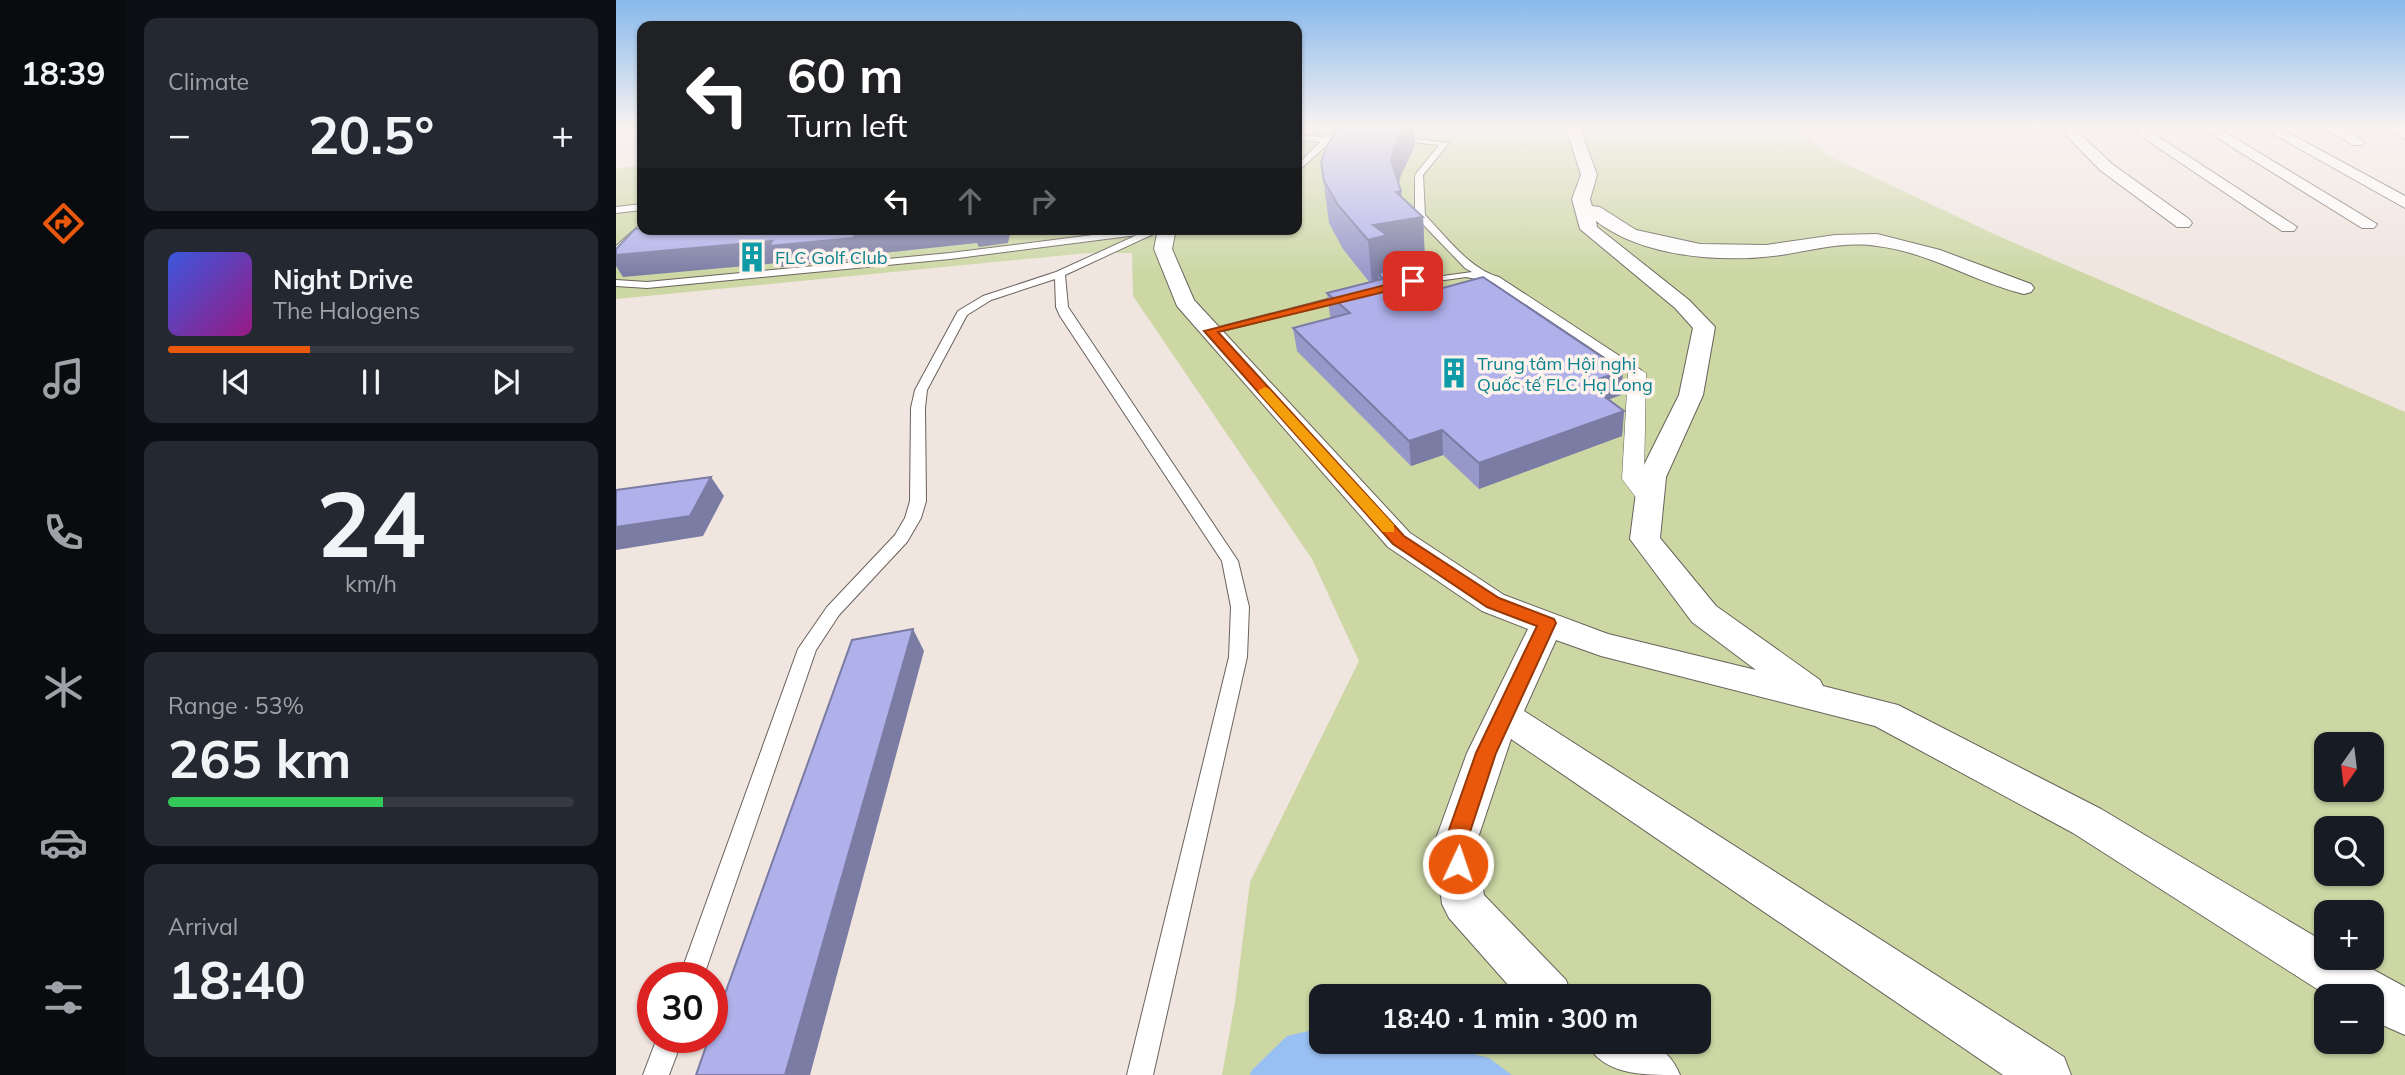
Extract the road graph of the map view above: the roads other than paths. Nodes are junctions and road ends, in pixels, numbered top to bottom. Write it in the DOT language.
graph roads {
  1 [pos="1419,176"];
  2 [pos="1589,176"];
  3 [pos="2119,176"];
  4 [pos="2210,176"];
  5 [pos="2288,176"];
  6 [pos="2357,176"];
  7 [pos="1581,199"];
  8 [pos="2405,203"];
  9 [pos="637,208"];
  10 [pos="616,210"];
  11 [pos="2183,223"];
  12 [pos="2368,224"];
  13 [pos="2288,227"];
  14 [pos="637,231"];
  15 [pos="1115,235"];
  16 [pos="1146,235"];
  17 [pos="1165,235"];
  18 [pos="616,252"];
  19 [pos="1060,274"];
  20 [pos="1495,279"];
  21 [pos="616,283"];
  22 [pos="1386,288"];
  23 [pos="2024,288"];
  24 [pos="1359,295"];
  25 [pos="1210,331"];
  26 [pos="1637,373"];
  27 [pos="1649,499"];
  28 [pos="1548,623"];
  29 [pos="1822,699"];
  30 [pos="1504,716"];
  31 [pos="697,962"];
  32 [pos="1538,984"];
  33 [pos="2352,984"];
  34 [pos="2384,1002"];
  35 [pos="2405,1011"];
  36 [pos="664,1053"];
  37 [pos="1627,1054"];
  38 [pos="656,1075"];
  39 [pos="1140,1075"];
  40 [pos="1655,1075"];
  41 [pos="2046,1075"];
  1 -- 20 [label="lane"];
  2 -- 7 [label="street"];
  3 -- 11 [label="street"];
  4 -- 13 [label="street"];
  5 -- 12 [label="street"];
  6 -- 8 [label="street"];
  7 -- 23 [label="street"];
  7 -- 27 [label="street"];
  9 -- 10 [label="lane"];
  14 -- 18 [label="lane"];
  15 -- 21 [label="lane"];
  16 -- 19 [label="lane"];
  17 -- 25 [label="street"];
  19 -- 31 [label="lane"];
  19 -- 39 [label="lane"];
  20 -- 22 [label="lane"];
  20 -- 26 [label="lane"];
  24 -- 25 [label="lane"];
  25 -- 28 [label="street"];
  26 -- 27 [label="street"];
  27 -- 29 [label="street"];
  28 -- 29 [label="street"];
  28 -- 30 [label="street"];
  29 -- 33 [label="street"];
  30 -- 32 [label="street"];
  30 -- 41 [label="street"];
  34 -- 35 [label="street"];
  36 -- 38 [label="lane"];
  37 -- 40 [label="street"];
}
